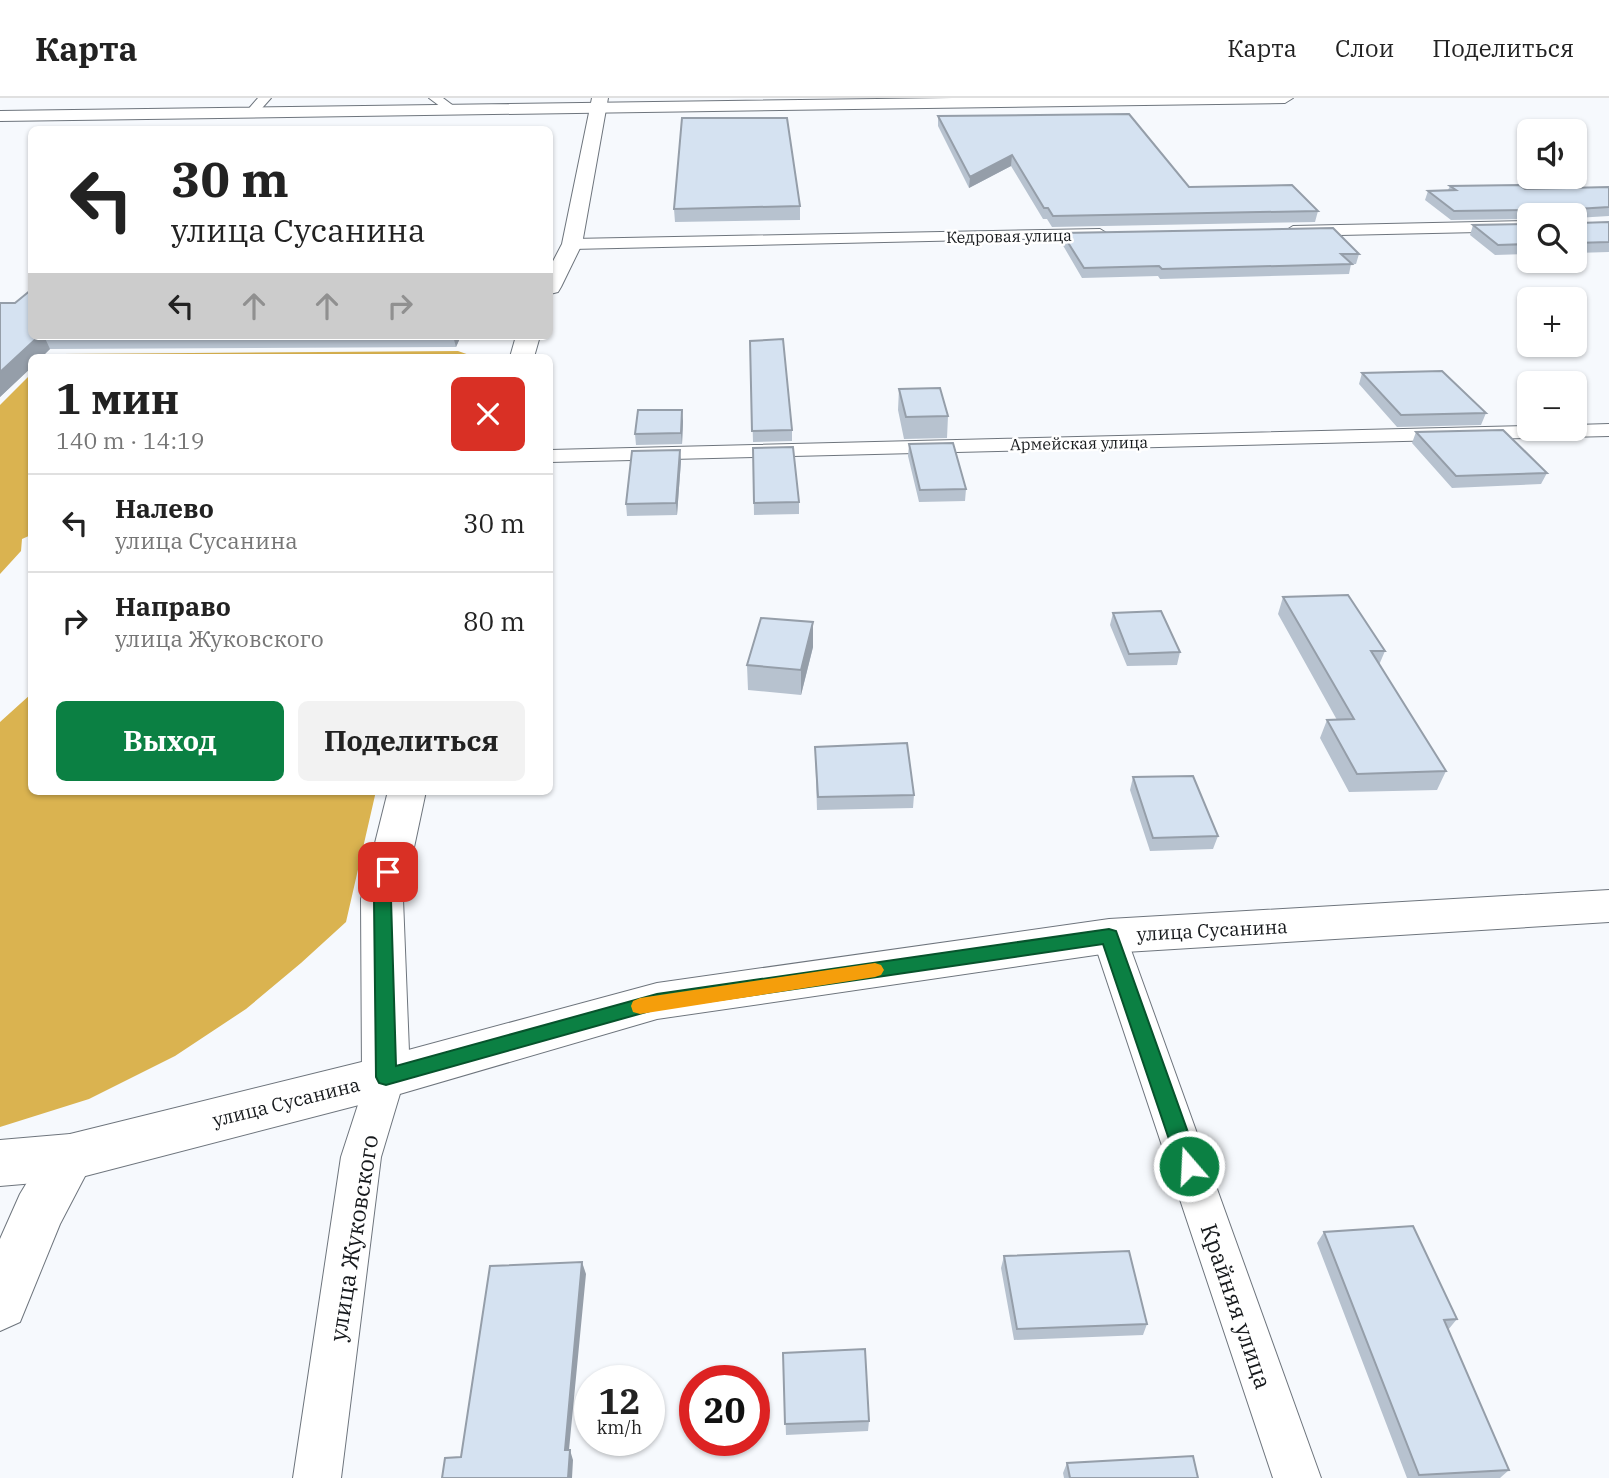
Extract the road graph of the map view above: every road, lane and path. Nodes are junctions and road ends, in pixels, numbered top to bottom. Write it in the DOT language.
graph roads {
  1 [pos="265,98"];
  2 [pos="435,98"];
  3 [pos="1285,98"];
  4 [pos="599,103"];
  5 [pos="453,110"];
  6 [pos="251,113"];
  7 [pos="1,117"];
  8 [pos="1517,226"];
  9 [pos="1280,231"];
  10 [pos="1113,234"];
  11 [pos="572,244"];
  12 [pos="553,281"];
  13 [pos="1609,430"];
  14 [pos="553,456"];
  15 [pos="406,795"];
  16 [pos="1609,906"];
  17 [pos="1109,936"];
  18 [pos="386,1077"];
  19 [pos="70,1157"];
  20 [pos="0,1163"];
  21 [pos="0,1304"];
  22 [pos="317,1478"];
  23 [pos="1297,1478"];
  1 -- 6 [label="lane"];
  2 -- 5 [label="lane"];
  3 -- 4 [label="street"];
  4 -- 5 [label="street"];
  4 -- 11 [label="street"];
  5 -- 6 [label="street"];
  6 -- 7 [label="street"];
  8 -- 9 [label="lane"];
  10 -- 11 [label="lane, Кедровая улица"];
  11 -- 12 [label="street"];
  13 -- 14 [label="lane, Армейская улица"];
  15 -- 18 [label="street, улица Жуковского"];
  16 -- 17 [label="street, улица Сусанина"];
  17 -- 18 [label="street, улица Сусанина"];
  17 -- 23 [label="lane, Крайняя улица"];
  18 -- 19 [label="street, улица Сусанина"];
  18 -- 22 [label="lane, улица Жуковского"];
  19 -- 20 [label="street, улица Сусанина"];
  19 -- 21 [label="street"];
}
